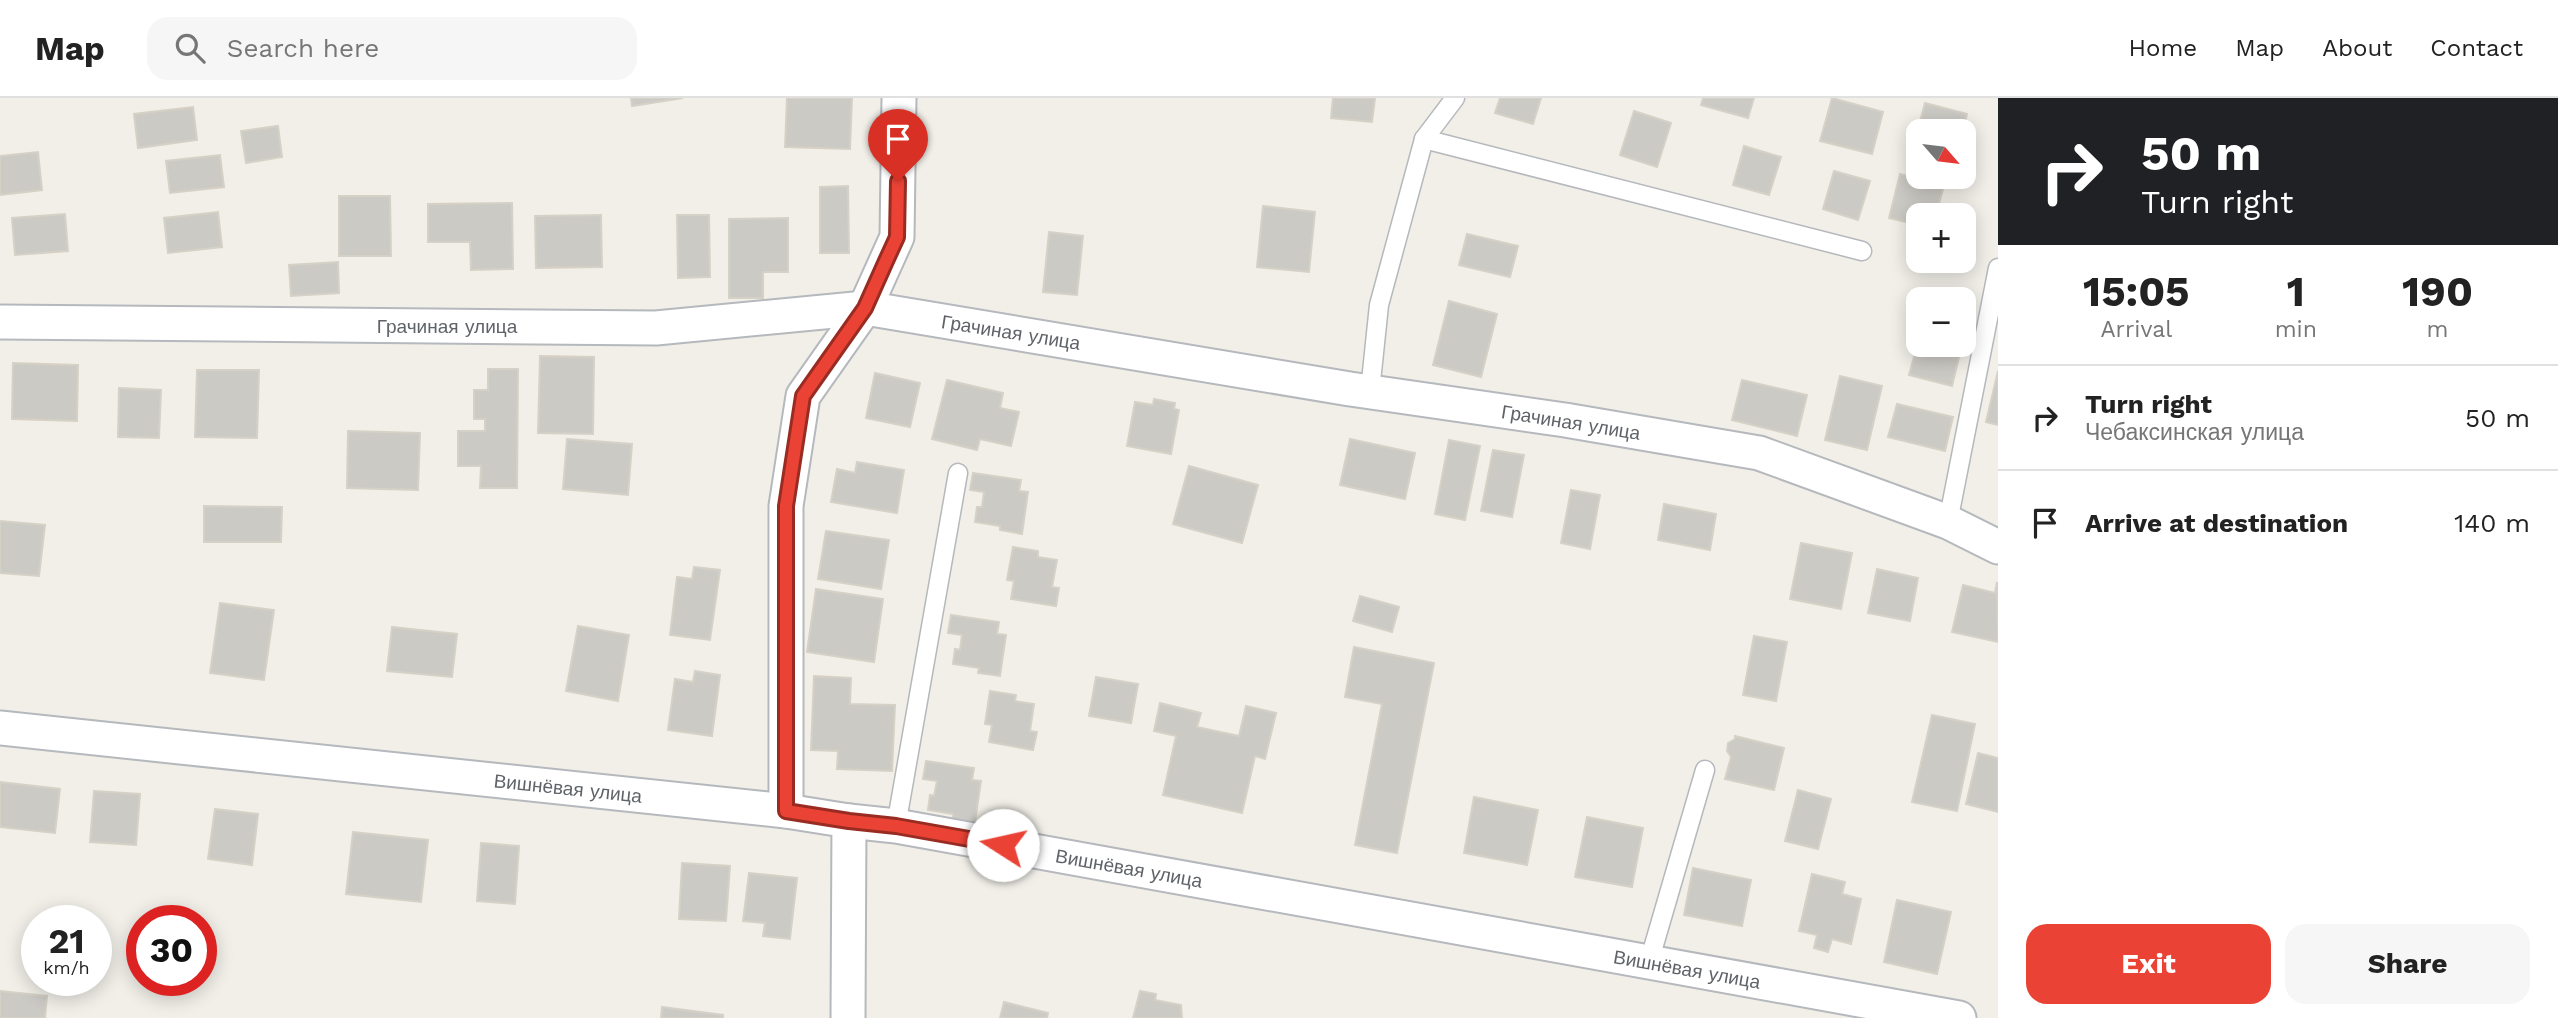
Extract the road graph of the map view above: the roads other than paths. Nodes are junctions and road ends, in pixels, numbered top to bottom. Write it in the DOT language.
graph roads {
  1 [pos="899,98"];
  2 [pos="1455,98"];
  3 [pos="1424,139"];
  4 [pos="1861,251"];
  5 [pos="1998,268"];
  6 [pos="865,308"];
  7 [pos="0,322"];
  8 [pos="1370,391"];
  9 [pos="958,472"];
  10 [pos="1948,522"];
  11 [pos="1998,547"];
  12 [pos="0,728"];
  13 [pos="1705,770"];
  14 [pos="786,811"];
  15 [pos="849,821"];
  16 [pos="896,826"];
  17 [pos="1648,962"];
  18 [pos="848,1018"];
  19 [pos="1959,1018"];
  1 -- 6 [label="street"];
  2 -- 3 [label="lane"];
  3 -- 4 [label="lane"];
  3 -- 8 [label="lane"];
  5 -- 10 [label="lane"];
  6 -- 7 [label="street, Грачиная улица"];
  6 -- 8 [label="street, Грачиная улица"];
  6 -- 14 [label="street"];
  8 -- 10 [label="street, Грачиная улица"];
  9 -- 16 [label="lane"];
  10 -- 11 [label="street, Грачиная улица"];
  12 -- 14 [label="street, Вишнёвая улица"];
  13 -- 17 [label="lane"];
  14 -- 15 [label="street, Вишнёвая улица"];
  15 -- 16 [label="street, Вишнёвая улица"];
  15 -- 18 [label="street"];
  16 -- 17 [label="street, Вишнёвая улица"];
  17 -- 19 [label="street, Вишнёвая улица"];
}
